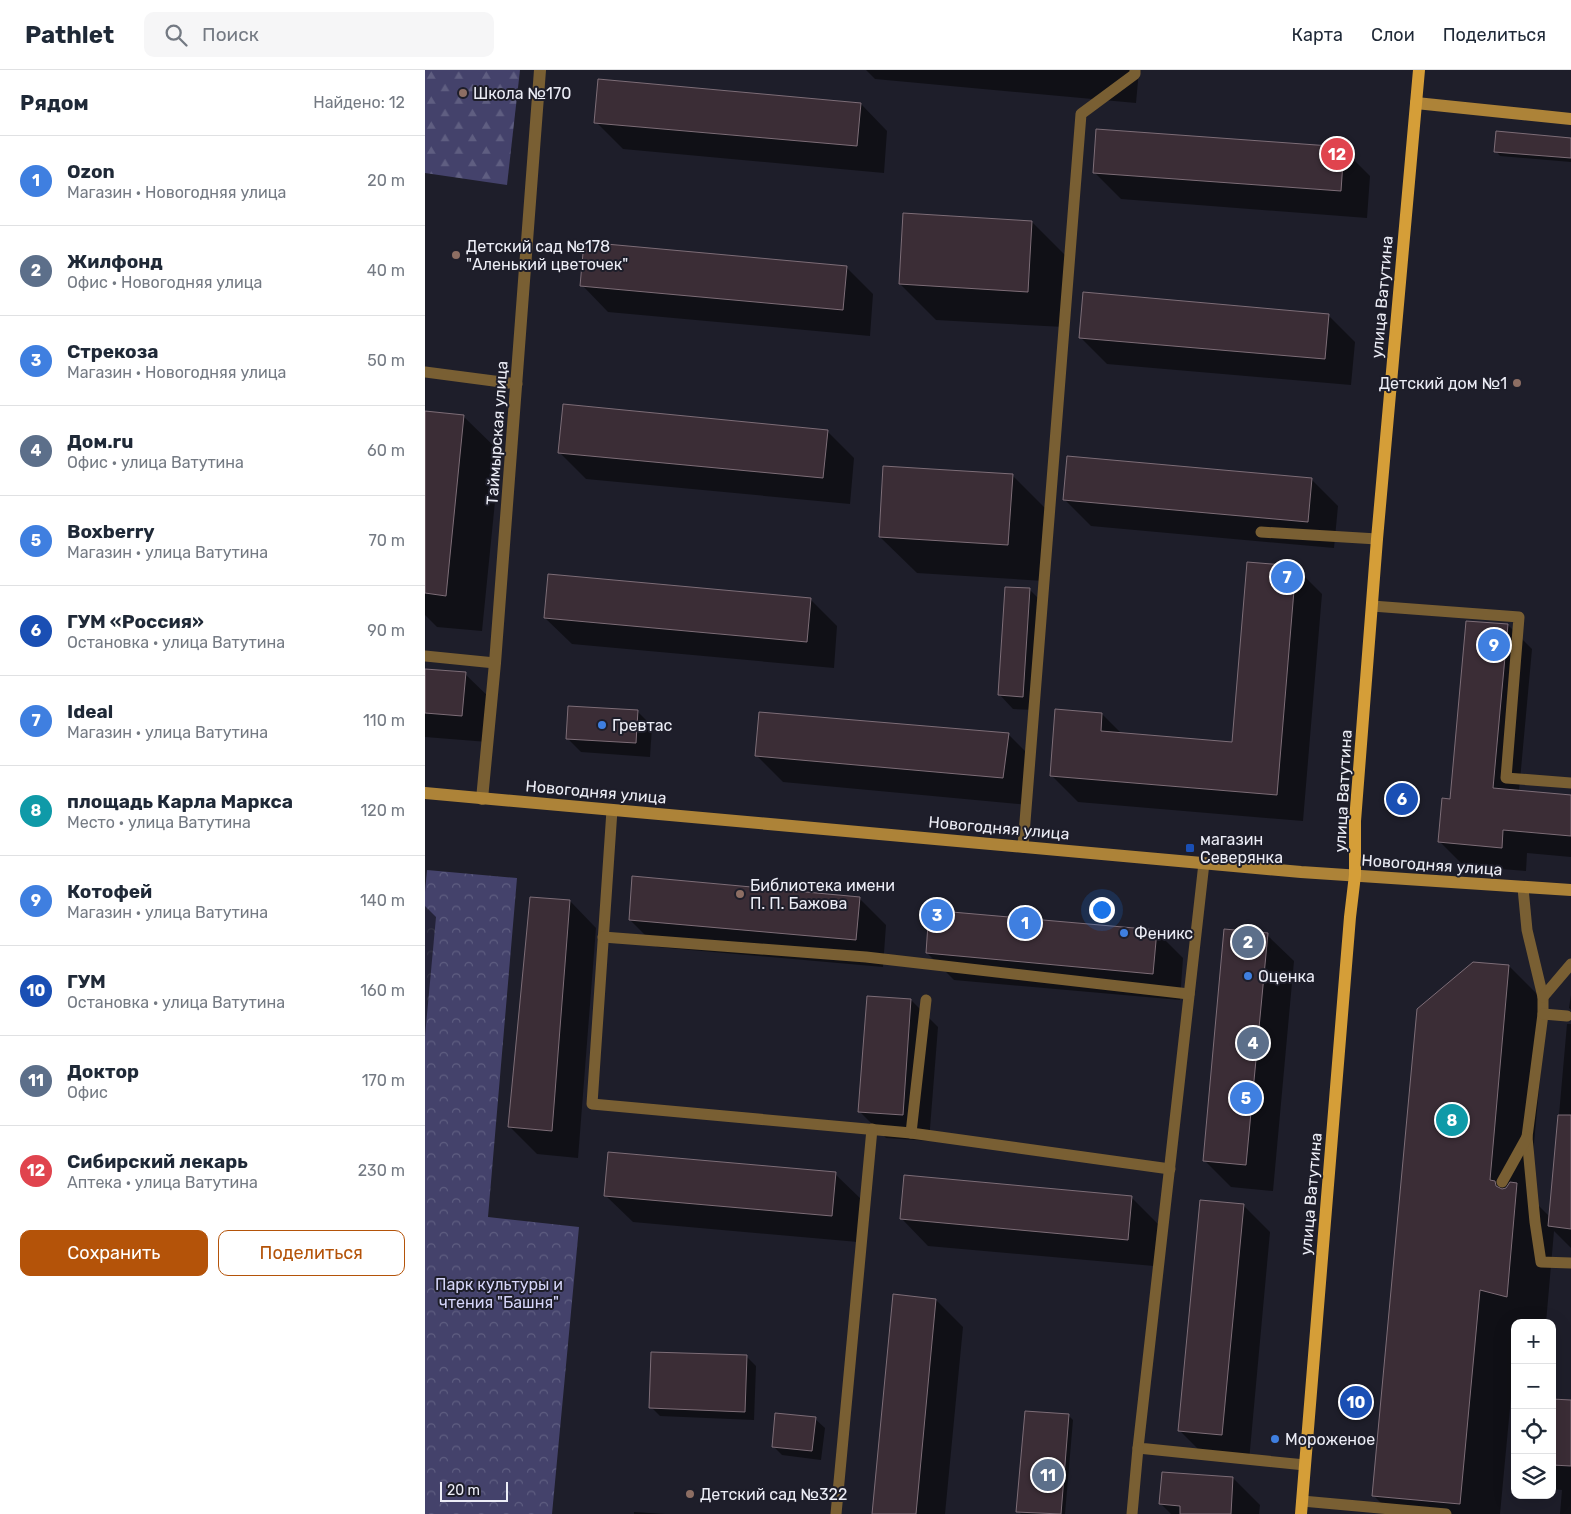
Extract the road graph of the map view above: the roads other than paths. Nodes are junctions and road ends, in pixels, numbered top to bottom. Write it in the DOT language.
graph roads {
  1 [pos="541,70"];
  2 [pos="1135,70"];
  3 [pos="1419,70"];
  4 [pos="1416,103"];
  5 [pos="1570,117"];
  6 [pos="425,372"];
  7 [pos="517,384"];
  8 [pos="1261,532"];
  9 [pos="1377,539"];
  10 [pos="1372,606"];
  11 [pos="426,655"];
  12 [pos="495,664"];
  13 [pos="1571,783"];
  14 [pos="425,794"];
  15 [pos="481,798"];
  16 [pos="613,810"];
  17 [pos="1023,847"];
  18 [pos="1204,863"];
  19 [pos="1355,876"];
  20 [pos="1523,888"];
  21 [pos="1571,890"];
  22 [pos="603,937"];
  23 [pos="1571,964"];
  24 [pos="1189,994"];
  25 [pos="1543,996"];
  26 [pos="926,1000"];
  27 [pos="1543,1014"];
  28 [pos="1567,1016"];
  29 [pos="872,1129"];
  30 [pos="911,1133"];
  31 [pos="1527,1137"];
  32 [pos="1170,1169"];
  33 [pos="1502,1182"];
  34 [pos="1571,1263"];
  35 [pos="1139,1448"];
  36 [pos="1305,1465"];
  37 [pos="1302,1500"];
  38 [pos="837,1514"];
  39 [pos="1132,1514"];
  40 [pos="1301,1514"];
  41 [pos="1446,1514"];
  1 -- 7 [label="street, Таймырская улица"];
  2 -- 17 [label="lane"];
  3 -- 4 [label="main road, улица Ватутина"];
  4 -- 5 [label="street"];
  4 -- 9 [label="main road, улица Ватутина"];
  6 -- 7 [label="lane"];
  7 -- 12 [label="street, Таймырская улица"];
  8 -- 9 [label="lane"];
  9 -- 10 [label="main road, улица Ватутина"];
  10 -- 13 [label="lane"];
  10 -- 19 [label="main road, улица Ватутина"];
  11 -- 12 [label="lane"];
  12 -- 15 [label="street, Таймырская улица"];
  14 -- 15 [label="street, Новогодняя улица"];
  15 -- 16 [label="street, Новогодняя улица"];
  16 -- 17 [label="street, Новогодняя улица"];
  16 -- 22 [label="lane"];
  17 -- 18 [label="street, Новогодняя улица"];
  18 -- 19 [label="street, Новогодняя улица"];
  18 -- 24 [label="lane"];
  19 -- 20 [label="street, Новогодняя улица"];
  19 -- 36 [label="main road, улица Ватутина"];
  20 -- 21 [label="street, Новогодняя улица"];
  20 -- 25 [label="lane"];
  22 -- 24 [label="lane"];
  22 -- 29 [label="lane"];
  23 -- 25 [label="lane"];
  24 -- 32 [label="lane"];
  25 -- 27 [label="lane"];
  26 -- 30 [label="lane"];
  27 -- 28 [label="lane"];
  27 -- 31 [label="lane"];
  29 -- 30 [label="lane"];
  29 -- 38 [label="lane"];
  30 -- 32 [label="lane"];
  31 -- 33 [label="lane"];
  31 -- 34 [label="lane"];
  32 -- 35 [label="lane"];
  35 -- 36 [label="lane"];
  35 -- 39 [label="lane"];
  36 -- 37 [label="main road, улица Ватутина"];
  37 -- 40 [label="main road, улица Ватутина"];
  37 -- 41 [label="lane"];
}
